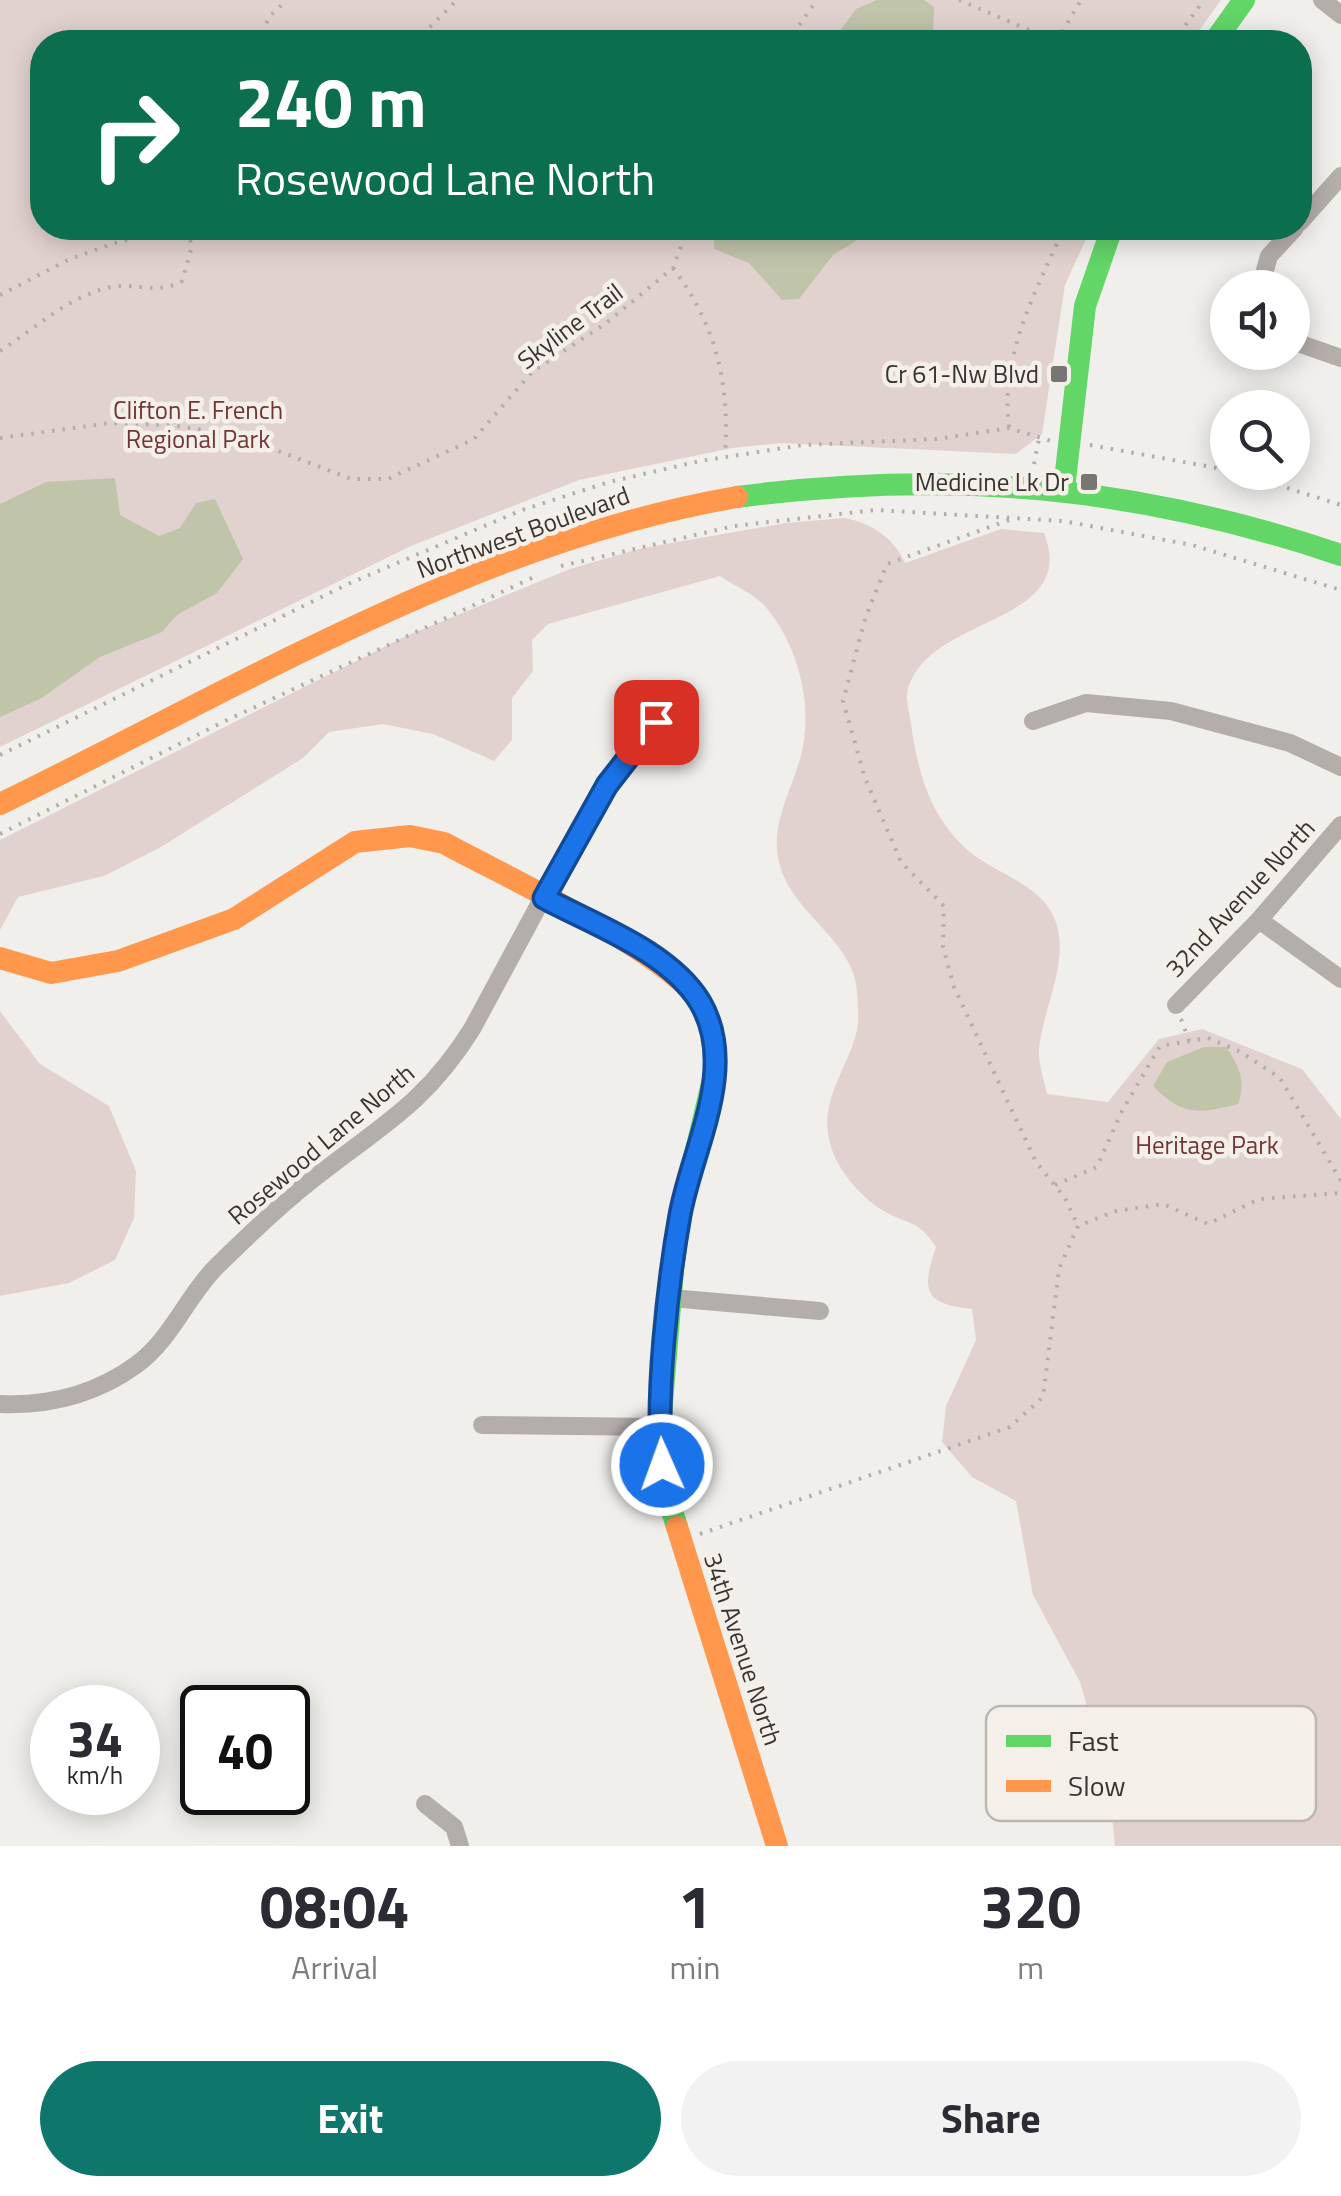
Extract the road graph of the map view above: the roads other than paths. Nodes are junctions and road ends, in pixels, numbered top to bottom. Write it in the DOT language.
graph roads {
  1 [pos="1244,0"];
  2 [pos="1322,0"];
  3 [pos="1341,15"];
  4 [pos="1223,30"];
  5 [pos="1341,176"];
  6 [pos="1312,209"];
  7 [pos="1108,240"];
  8 [pos="1283,240"];
  9 [pos="1265,270"];
  10 [pos="1310,347"];
  11 [pos="1341,358"];
  12 [pos="1064,489"];
  13 [pos="1341,554"];
  14 [pos="656,722"];
  15 [pos="1032,722"];
  16 [pos="1341,767"];
  17 [pos="0,804"];
  18 [pos="1341,825"];
  19 [pos="544,898"];
  20 [pos="1259,920"];
  21 [pos="0,958"];
  22 [pos="1341,979"];
  23 [pos="1176,1005"];
  24 [pos="671,1298"];
  25 [pos="820,1312"];
  26 [pos="0,1404"];
  27 [pos="482,1425"];
  28 [pos="660,1427"];
  29 [pos="425,1804"];
  30 [pos="460,1846"];
  31 [pos="777,1846"];
  1 -- 4 [label="street"];
  2 -- 3 [label="street"];
  5 -- 6 [label="street"];
  7 -- 12 [label="street"];
  8 -- 9 [label="street"];
  10 -- 11 [label="street"];
  12 -- 13 [label="street, Northwest Boulevard"];
  12 -- 17 [label="street, Northwest Boulevard"];
  14 -- 19 [label="street, Rosewood Lane North"];
  15 -- 16 [label="street"];
  18 -- 20 [label="street, 32nd Avenue North"];
  19 -- 21 [label="street, 34th Avenue North"];
  19 -- 24 [label="street, 34th Avenue North"];
  19 -- 26 [label="street, Rosewood Lane North"];
  20 -- 22 [label="street"];
  20 -- 23 [label="street, 32nd Avenue North"];
  24 -- 25 [label="street"];
  24 -- 28 [label="street, 34th Avenue North"];
  27 -- 28 [label="street"];
  28 -- 31 [label="street, 34th Avenue North"];
  29 -- 30 [label="street"];
}
